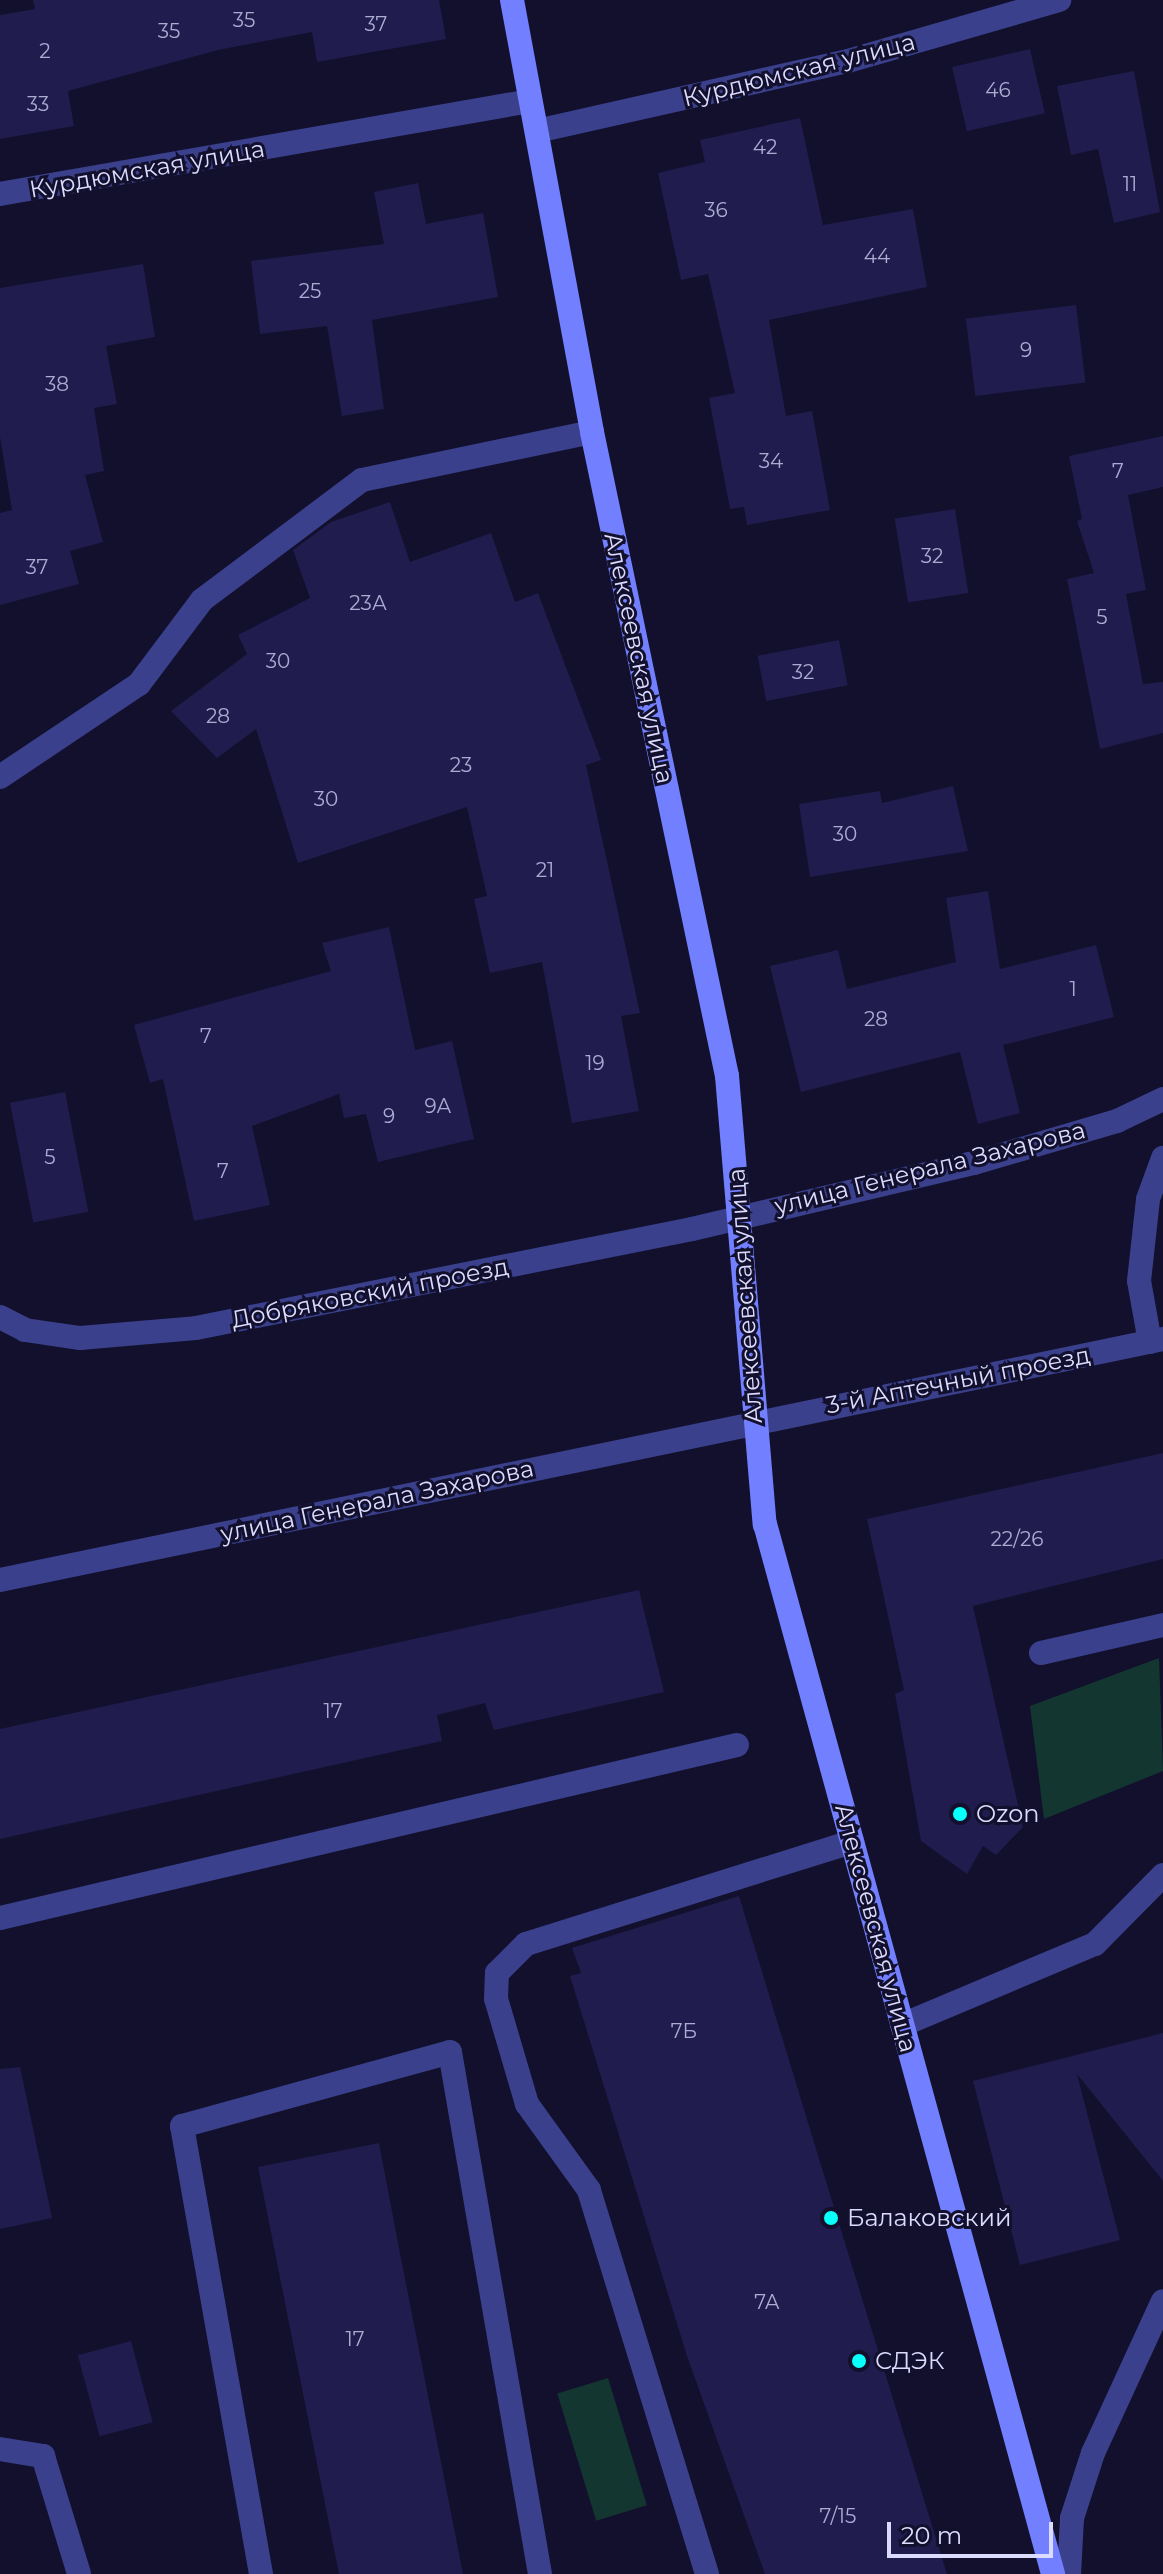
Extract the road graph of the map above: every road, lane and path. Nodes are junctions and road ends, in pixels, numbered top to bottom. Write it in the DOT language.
graph roads {
  1 [pos="512,0"];
  2 [pos="1059,0"];
  3 [pos="530,101"];
  4 [pos="537,131"];
  5 [pos="0,194"];
  6 [pos="592,432"];
  7 [pos="0,777"];
  8 [pos="1163,1099"];
  9 [pos="1163,1158"];
  10 [pos="740,1217"];
  11 [pos="0,1317"];
  12 [pos="1157,1341"];
  13 [pos="754,1422"];
  14 [pos="0,1580"];
  15 [pos="1163,1625"];
  16 [pos="1041,1653"];
  17 [pos="737,1745"];
  18 [pos="852,1842"];
  19 [pos="1163,1875"];
  20 [pos="0,1918"];
  21 [pos="902,2025"];
  22 [pos="1163,2301"];
  23 [pos="0,2449"];
  24 [pos="79,2574"];
  25 [pos="261,2574"];
  26 [pos="540,2574"];
  27 [pos="707,2574"];
  28 [pos="1053,2574"];
  29 [pos="1069,2574"];
  1 -- 3 [label="street, Алексеевская улица"];
  2 -- 4 [label="street, Курдюмская улица"];
  3 -- 4 [label="street, Алексеевская улица"];
  3 -- 5 [label="street, Курдюмская улица"];
  4 -- 6 [label="street, Алексеевская улица"];
  6 -- 7 [label="street"];
  6 -- 10 [label="street, Алексеевская улица"];
  8 -- 10 [label="street, улица Генерала Захарова"];
  9 -- 12 [label="street"];
  10 -- 11 [label="street, Добряковский проезд"];
  10 -- 13 [label="street, Алексеевская улица"];
  12 -- 13 [label="street, 3-й Аптечный проезд"];
  13 -- 14 [label="street, улица Генерала Захарова"];
  13 -- 18 [label="street, Алексеевская улица"];
  15 -- 16 [label="street"];
  17 -- 20 [label="street"];
  18 -- 21 [label="street, Алексеевская улица"];
  18 -- 27 [label="street"];
  19 -- 21 [label="street"];
  21 -- 28 [label="street, Алексеевская улица"];
  22 -- 29 [label="street"];
  23 -- 24 [label="street"];
  25 -- 26 [label="street"];
}
